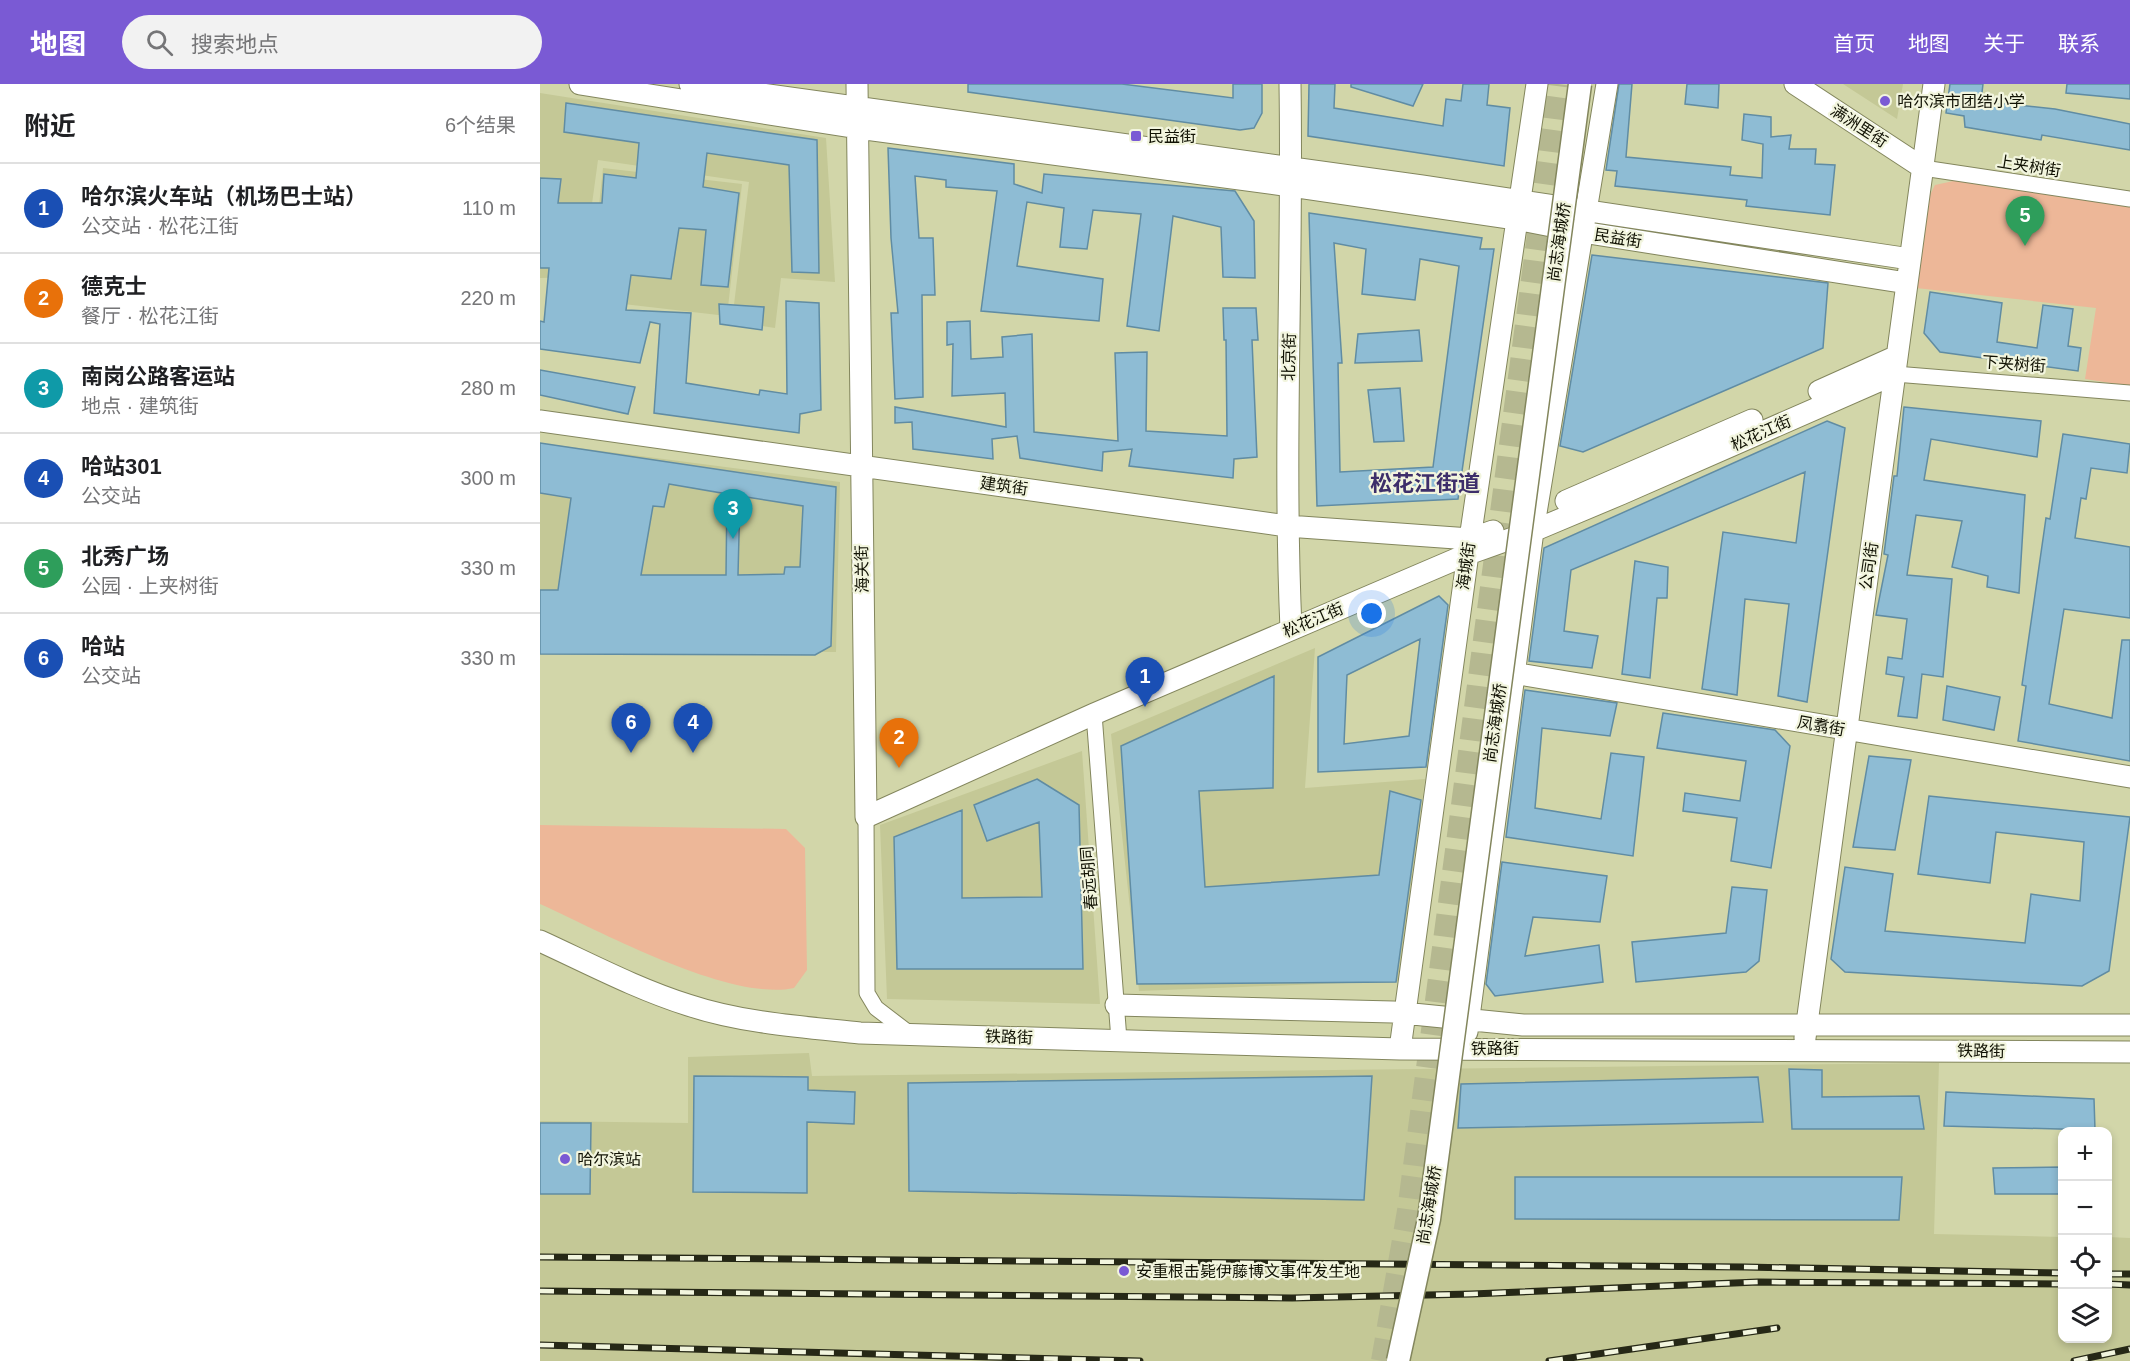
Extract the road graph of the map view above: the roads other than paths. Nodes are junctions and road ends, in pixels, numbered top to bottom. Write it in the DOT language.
graph roads {
  1 [pos="580,84"];
  2 [pos="690,84"];
  3 [pos="857,84"];
  4 [pos="1290,84"];
  5 [pos="1537,84"];
  6 [pos="1580,84"];
  7 [pos="1607,84"];
  8 [pos="1795,84"];
  9 [pos="1934,84"];
  10 [pos="857,118"];
  11 [pos="1923,168"];
  12 [pos="1291,177"];
  13 [pos="2130,199"];
  14 [pos="1517,210"];
  15 [pos="1586,210"];
  16 [pos="1582,232"];
  17 [pos="1910,259"];
  18 [pos="1907,283"];
  19 [pos="1896,365"];
  20 [pos="2130,393"];
  21 [pos="540,421"];
  22 [pos="861,466"];
  23 [pos="1535,523"];
  24 [pos="1287,526"];
  25 [pos="1469,547"];
  26 [pos="1292,629"];
  27 [pos="1513,673"];
  28 [pos="1094,714"];
  29 [pos="1846,731"];
  30 [pos="2130,777"];
  31 [pos="866,817"];
  32 [pos="540,941"];
  33 [pos="1116,1005"];
  34 [pos="1405,1013"];
  35 [pos="1469,1019"];
  36 [pos="1807,1025"];
  37 [pos="2130,1025"];
  38 [pos="909,1034"];
  39 [pos="1119,1040"];
  40 [pos="1465,1048"];
  41 [pos="1400,1049"];
  42 [pos="1803,1049"];
  43 [pos="2130,1052"];
  44 [pos="1398,1361"];
  1 -- 10 [label="main road, 民益街"];
  2 -- 10 [label="main road, 民益街"];
  3 -- 10 [label="main road, 海关街"];
  4 -- 12 [label="main road, 北京街"];
  5 -- 14 [label="main road, 海城街"];
  6 -- 44 [label="main road, 尚志海城桥, bridge"];
  7 -- 15 [label="main road"];
  8 -- 11 [label="main road, 满洲里街"];
  9 -- 11 [label="main road, 公司街"];
  10 -- 12 [label="main road, 民益街"];
  10 -- 22 [label="main road, 海关街"];
  11 -- 13 [label="street, 上夹树街"];
  11 -- 17 [label="main road, 公司街"];
  12 -- 14 [label="main road, 民益街"];
  12 -- 24 [label="main road, 北京街"];
  14 -- 15 [label="main road, 民益街"];
  14 -- 16 [label="main road, 民益街"];
  14 -- 25 [label="main road, 海城街"];
  15 -- 16 [label="main road"];
  15 -- 17 [label="main road, 民益街"];
  16 -- 18 [label="main road, 民益街"];
  16 -- 23 [label="main road"];
  17 -- 18 [label="main road, 公司街"];
  18 -- 19 [label="main road, 公司街"];
  19 -- 20 [label="street, 下夹树街"];
  19 -- 23 [label="main road, 松花江街"];
  19 -- 29 [label="main road, 公司街"];
  21 -- 22 [label="main road, 建筑街"];
  22 -- 24 [label="main road, 建筑街"];
  22 -- 31 [label="main road, 海关街"];
  23 -- 25 [label="main road, 松花江街"];
  23 -- 27 [label="main road"];
  24 -- 25 [label="main road, 建筑街"];
  24 -- 26 [label="main road, 北京街"];
  25 -- 26 [label="main road, 松花江街"];
  25 -- 34 [label="main road, 海城街"];
  26 -- 28 [label="main road, 松花江街"];
  27 -- 29 [label="main road, 凤翥街"];
  27 -- 35 [label="main road"];
  28 -- 31 [label="main road, 松花江街"];
  28 -- 33 [label="street, 春远胡同"];
  29 -- 30 [label="main road, 凤翥街"];
  29 -- 36 [label="main road, 公司街"];
  31 -- 38 [label="street, 海关街"];
  32 -- 38 [label="main road, 铁路街"];
  33 -- 34 [label="main road, 铁路街"];
  33 -- 39 [label="street, 春远胡同"];
  34 -- 35 [label="main road, 铁路街"];
  34 -- 41 [label="main road, 海城街"];
  35 -- 36 [label="main road, 铁路街"];
  35 -- 40 [label="main road"];
  36 -- 37 [label="main road, 铁路街"];
  36 -- 42 [label="main road, 公司街"];
  38 -- 39 [label="main road, 铁路街"];
  39 -- 41 [label="main road, 铁路街"];
  40 -- 41 [label="main road, 铁路街"];
  40 -- 42 [label="main road, 铁路街"];
  42 -- 43 [label="main road, 铁路街"];
}
